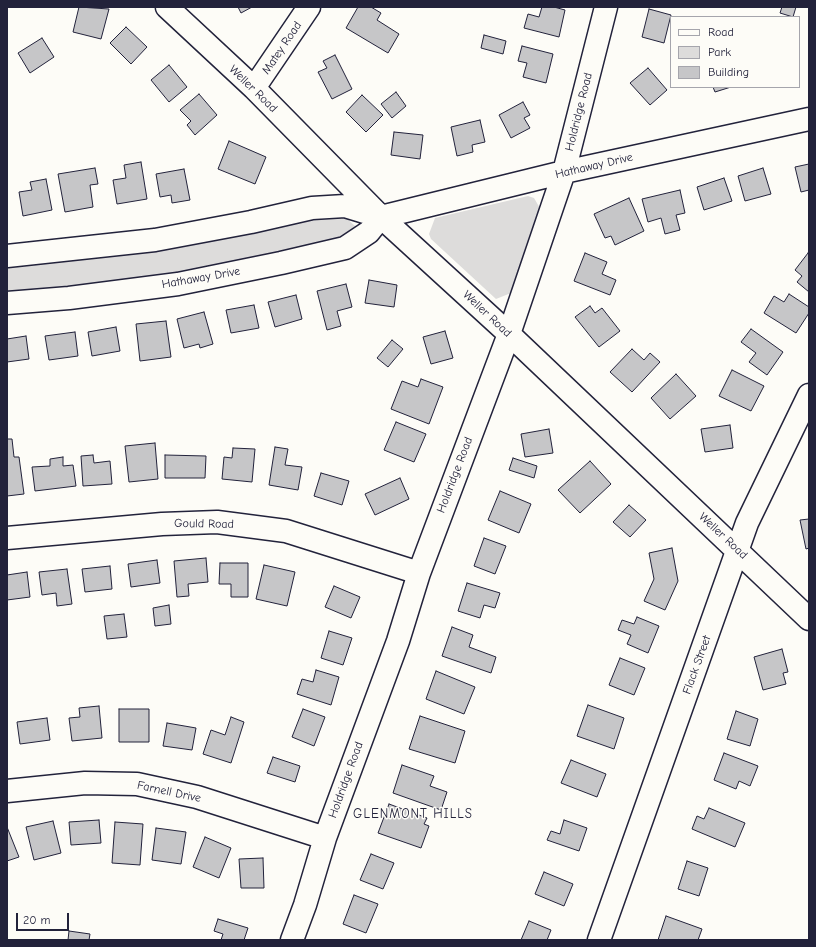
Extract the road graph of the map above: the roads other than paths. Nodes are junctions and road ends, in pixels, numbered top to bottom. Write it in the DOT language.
graph roads {
  1 [pos="167,7"];
  2 [pos="309,7"];
  3 [pos="606,7"];
  4 [pos="254,88"];
  5 [pos="809,119"];
  6 [pos="564,172"];
  7 [pos="381,217"];
  8 [pos="7,256"];
  9 [pos="7,303"];
  10 [pos="508,334"];
  11 [pos="809,395"];
  12 [pos="7,538"];
  13 [pos="738,550"];
  14 [pos="419,573"];
  15 [pos="809,619"];
  16 [pos="7,791"];
  17 [pos="325,838"];
  18 [pos="292,940"];
  19 [pos="599,940"];
  1 -- 4 [label="street, Weller Road"];
  2 -- 4 [label="street, Matey Road"];
  3 -- 6 [label="street, Holdridge Road"];
  4 -- 7 [label="street, Weller Road"];
  5 -- 6 [label="street, Hathaway Drive"];
  6 -- 7 [label="street, Hathaway Drive"];
  6 -- 10 [label="street, Holdridge Road"];
  7 -- 8 [label="street"];
  7 -- 9 [label="street, Hathaway Drive"];
  7 -- 10 [label="street, Weller Road"];
  10 -- 13 [label="street, Weller Road"];
  10 -- 14 [label="street, Holdridge Road"];
  11 -- 13 [label="street, Flack Street"];
  12 -- 14 [label="street, Gould Road"];
  13 -- 15 [label="street, Weller Road"];
  13 -- 19 [label="street, Flack Street"];
  14 -- 17 [label="street, Holdridge Road"];
  16 -- 17 [label="street, Farnell Drive"];
  17 -- 18 [label="street, Holdridge Road"];
}
